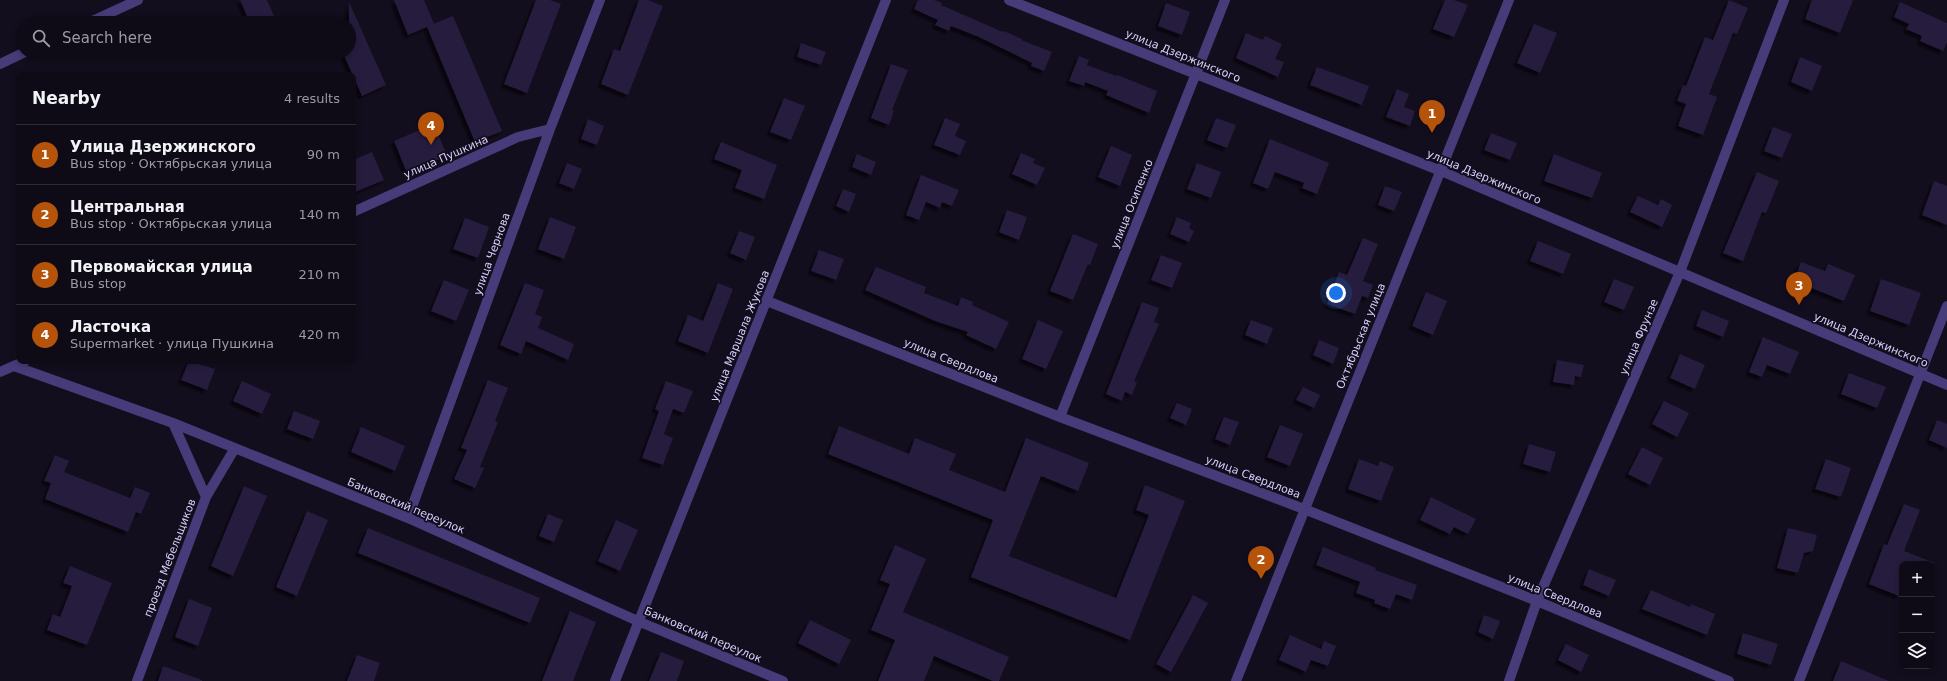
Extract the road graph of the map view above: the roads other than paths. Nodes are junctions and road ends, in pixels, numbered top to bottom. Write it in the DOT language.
graph roads {
  1 [pos="138,0"];
  2 [pos="600,0"];
  3 [pos="886,0"];
  4 [pos="1009,0"];
  5 [pos="1225,0"];
  6 [pos="1509,0"];
  7 [pos="1784,0"];
  8 [pos="103,16"];
  9 [pos="16,56"];
  10 [pos="0,64"];
  11 [pos="1196,74"];
  12 [pos="550,129"];
  13 [pos="1441,171"];
  14 [pos="356,211"];
  15 [pos="1680,272"];
  16 [pos="767,301"];
  17 [pos="1947,306"];
  18 [pos="18,364"];
  19 [pos="14,366"];
  20 [pos="0,372"];
  21 [pos="1920,374"];
  22 [pos="1947,385"];
  23 [pos="1060,417"];
  24 [pos="172,423"];
  25 [pos="235,448"];
  26 [pos="206,497"];
  27 [pos="1304,509"];
  28 [pos="408,518"];
  29 [pos="1538,601"];
  30 [pos="640,622"];
  31 [pos="137,681"];
  32 [pos="616,681"];
  33 [pos="783,681"];
  34 [pos="1236,681"];
  35 [pos="1509,681"];
  36 [pos="1729,681"];
  37 [pos="1799,681"];
  1 -- 8 [label="street"];
  2 -- 12 [label="street, улица Чернова"];
  3 -- 16 [label="street, улица Маршала Жукова"];
  4 -- 11 [label="street, улица Дзержинского"];
  5 -- 11 [label="street, улица Осипенко"];
  6 -- 13 [label="street, Октябрьская улица"];
  7 -- 15 [label="street, улица Фрунзе"];
  9 -- 10 [label="street"];
  11 -- 13 [label="street, улица Дзержинского"];
  11 -- 23 [label="street, улица Осипенко"];
  12 -- 14 [label="street, улица Пушкина"];
  12 -- 28 [label="street, улица Чернова"];
  13 -- 15 [label="street, улица Дзержинского"];
  13 -- 27 [label="street, Октябрьская улица"];
  15 -- 21 [label="street, улица Дзержинского"];
  15 -- 29 [label="street, улица Фрунзе"];
  16 -- 23 [label="street, улица Свердлова"];
  16 -- 30 [label="street, улица Маршала Жукова"];
  17 -- 21 [label="street"];
  18 -- 19 [label="street"];
  19 -- 20 [label="street"];
  19 -- 24 [label="street, Банковский переулок"];
  21 -- 22 [label="street, улица Дзержинского"];
  21 -- 37 [label="street"];
  23 -- 27 [label="street, улица Свердлова"];
  24 -- 25 [label="street, Банковский переулок"];
  24 -- 26 [label="street"];
  25 -- 26 [label="street, проезд Мебельщиков"];
  25 -- 28 [label="street, Банковский переулок"];
  26 -- 31 [label="street, проезд Мебельщиков"];
  27 -- 29 [label="street, улица Свердлова"];
  27 -- 34 [label="street, Октябрьская улица"];
  28 -- 30 [label="street, Банковский переулок"];
  29 -- 35 [label="street, улица Фрунзе"];
  29 -- 36 [label="street, улица Свердлова"];
  30 -- 32 [label="street, улица Маршала Жукова"];
  30 -- 33 [label="street, Банковский переулок"];
}
